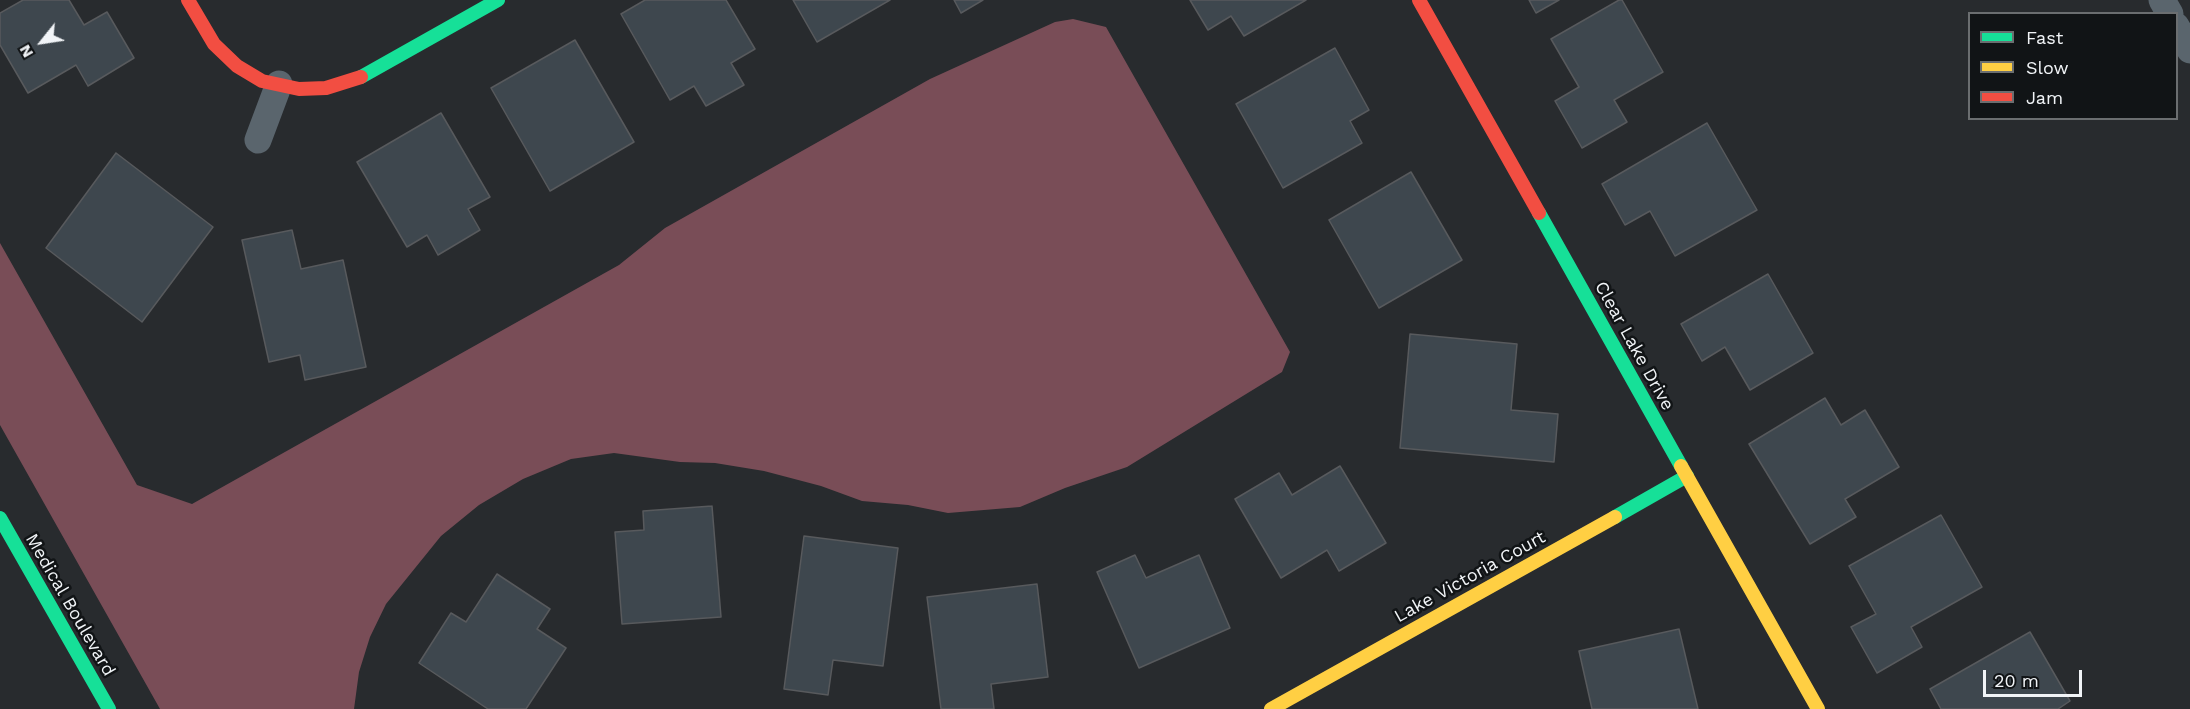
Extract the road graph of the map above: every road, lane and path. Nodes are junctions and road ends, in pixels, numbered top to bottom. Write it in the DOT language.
graph roads {
  1 [pos="188,0"];
  2 [pos="498,0"];
  3 [pos="1419,0"];
  4 [pos="2178,29"];
  5 [pos="2190,50"];
  6 [pos="279,84"];
  7 [pos="258,140"];
  8 [pos="1687,476"];
  9 [pos="0,518"];
  10 [pos="109,709"];
  11 [pos="1271,709"];
  12 [pos="1818,709"];
  1 -- 6 [label="street"];
  2 -- 6 [label="street"];
  3 -- 8 [label="street, Clear Lake Drive"];
  4 -- 5 [label="street"];
  6 -- 7 [label="street"];
  8 -- 11 [label="street, Lake Victoria Court"];
  8 -- 12 [label="street, Clear Lake Drive"];
  9 -- 10 [label="street, Medical Boulevard"];
}
